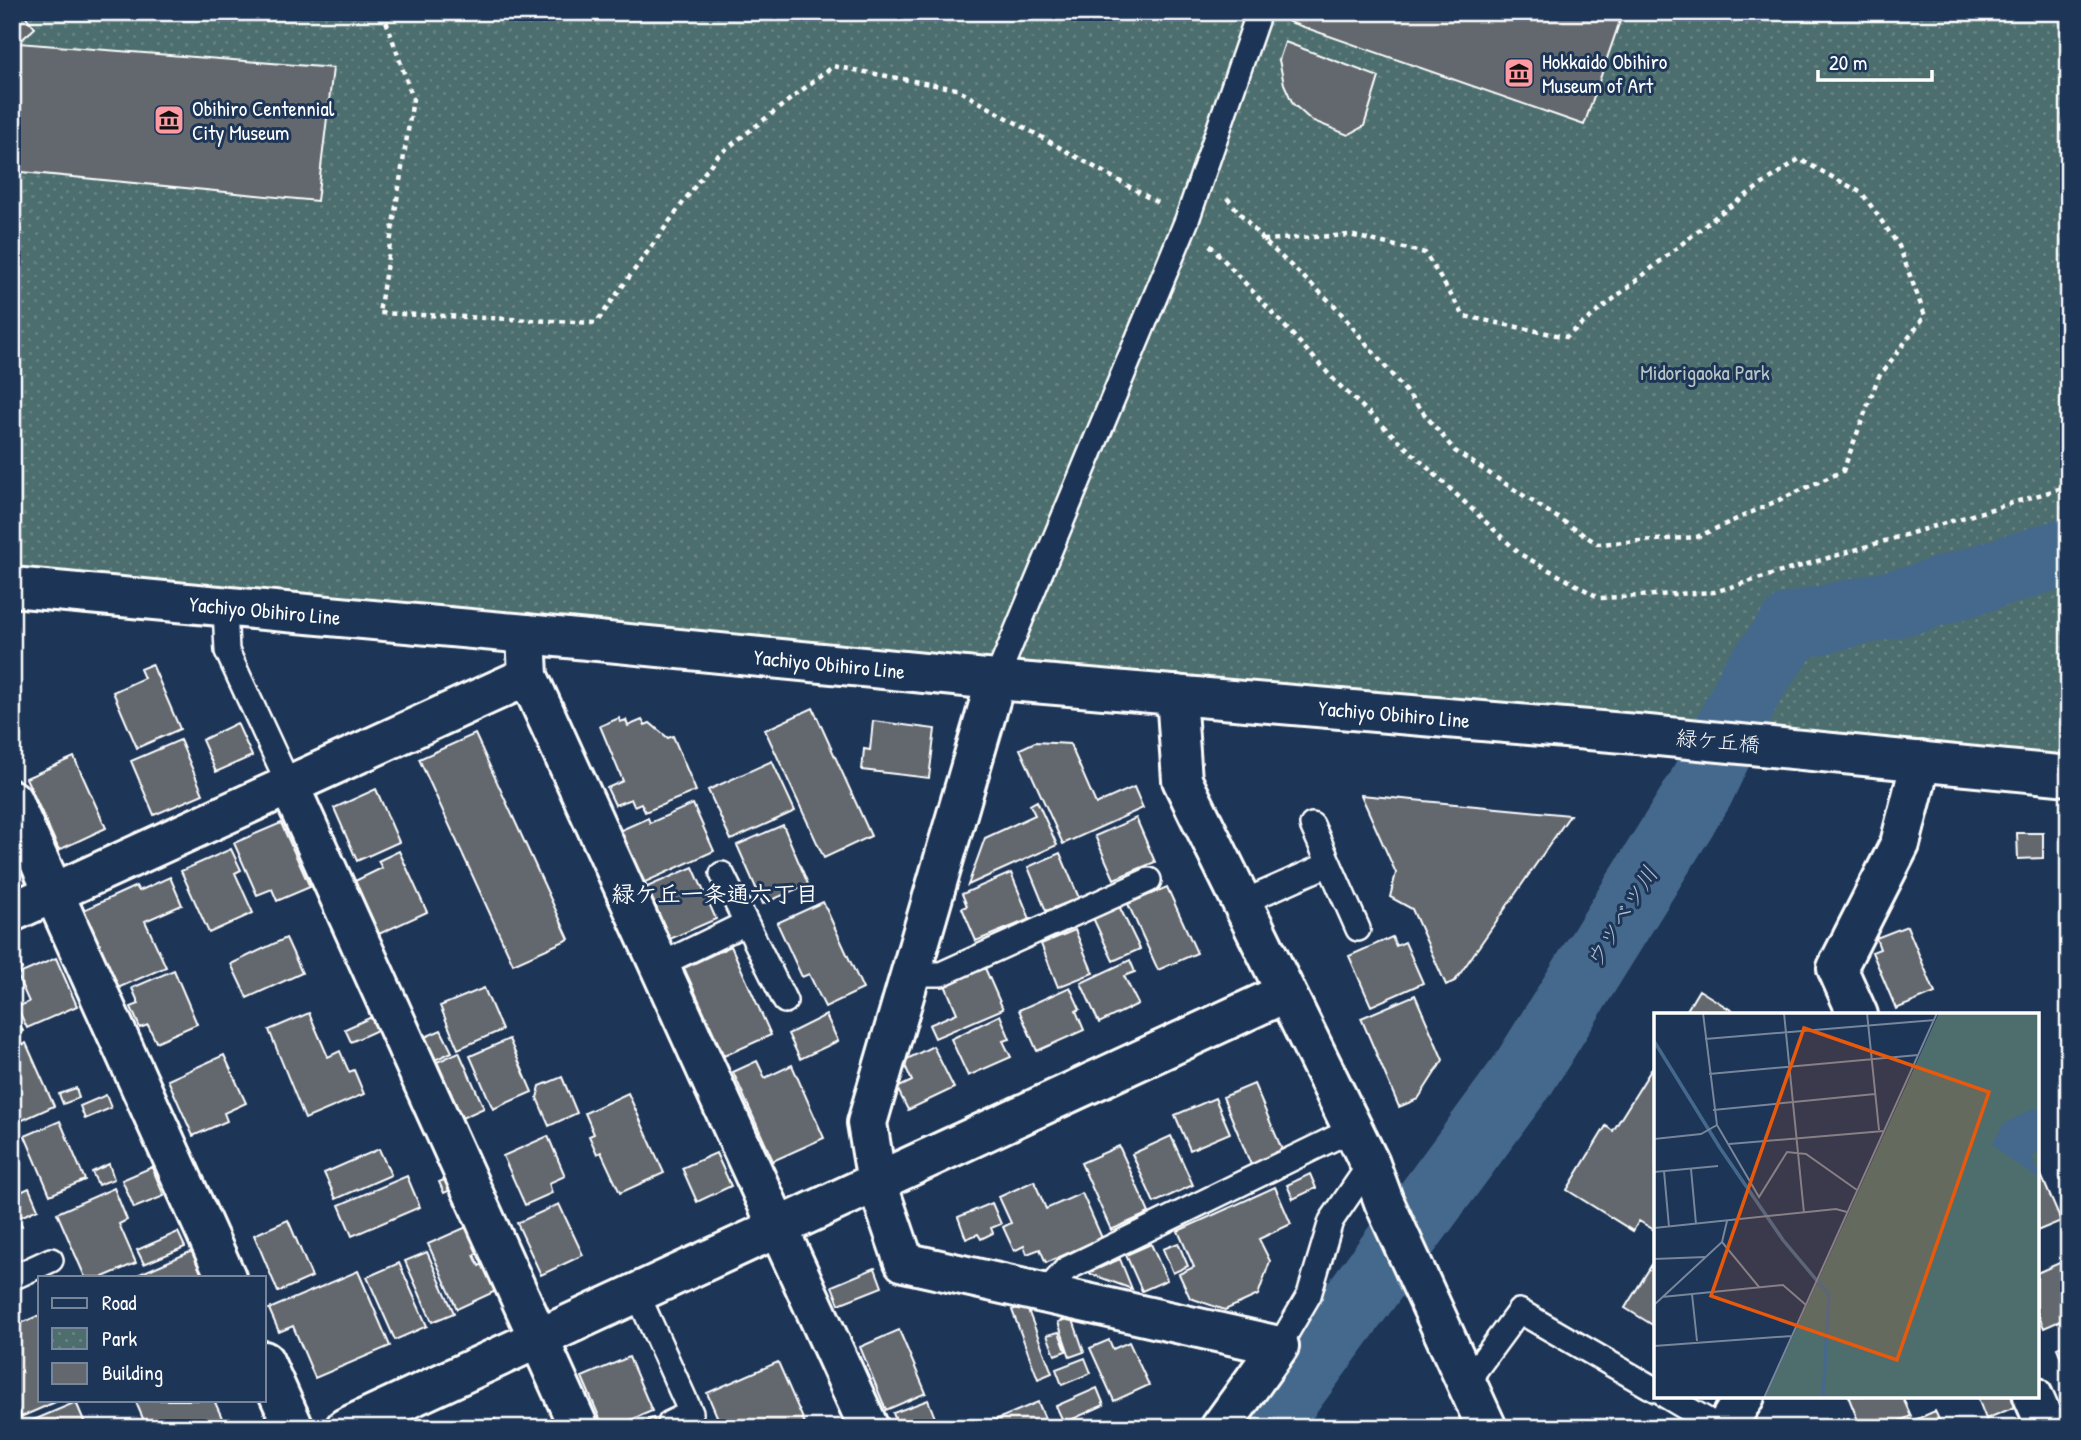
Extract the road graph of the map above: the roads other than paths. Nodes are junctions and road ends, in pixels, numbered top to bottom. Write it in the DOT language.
graph roads {
  1 [pos="1259,12"];
  2 [pos="12,587"];
  3 [pos="225,607"];
  4 [pos="526,634"];
  5 [pos="528,676"];
  6 [pos="996,680"];
  7 [pos="1176,695"];
  8 [pos="1648,734"];
  9 [pos="1921,761"];
  10 [pos="2069,776"];
  11 [pos="289,785"];
  12 [pos="12,800"];
  13 [pos="1312,825"];
  14 [pos="1329,864"];
  15 [pos="722,874"];
  16 [pos="1149,880"];
  17 [pos="53,894"];
  18 [pos="1241,903"];
  19 [pos="12,912"];
  20 [pos="746,922"];
  21 [pos="1358,929"];
  22 [pos="660,965"];
  23 [pos="910,974"];
  24 [pos="1285,993"];
  25 [pos="785,1001"];
  26 [pos="1857,1013"];
  27 [pos="1353,1129"];
  28 [pos="1370,1164"];
  29 [pos="877,1183"];
  30 [pos="779,1227"];
  31 [pos="51,1260"];
  32 [pos="226,1276"];
  33 [pos="12,1278"];
  34 [pos="637,1293"];
  35 [pos="1045,1293"];
  36 [pos="538,1339"];
  37 [pos="1279,1346"];
  38 [pos="266,1365"];
  39 [pos="1466,1383"];
  40 [pos="1654,1390"];
  41 [pos="1670,1398"];
  42 [pos="1744,1398"];
  43 [pos="2034,1398"];
  44 [pos="294,1428"];
  45 [pos="345,1428"];
  46 [pos="579,1428"];
  47 [pos="672,1428"];
  48 [pos="869,1428"];
  49 [pos="1220,1428"];
  50 [pos="1487,1428"];
  51 [pos="1723,1428"];
  52 [pos="2047,1428"];
  1 -- 6 [label="lane"];
  2 -- 3 [label="street, Yachiyo Obihiro Line"];
  3 -- 4 [label="street, Yachiyo Obihiro Line"];
  3 -- 11 [label="lane"];
  4 -- 5 [label="street"];
  4 -- 6 [label="street, Yachiyo Obihiro Line"];
  5 -- 11 [label="street"];
  5 -- 22 [label="street"];
  6 -- 7 [label="street, Yachiyo Obihiro Line"];
  6 -- 23 [label="street"];
  7 -- 8 [label="street, Yachiyo Obihiro Line"];
  7 -- 18 [label="street"];
  8 -- 9 [label="street, 緑ケ丘橋"];
  9 -- 10 [label="street"];
  9 -- 26 [label="street"];
  11 -- 17 [label="street"];
  11 -- 36 [label="street"];
  12 -- 17 [label="street"];
  13 -- 14 [label="lane"];
  14 -- 18 [label="lane"];
  14 -- 21 [label="lane"];
  15 -- 20 [label="lane"];
  16 -- 23 [label="lane"];
  17 -- 19 [label="street"];
  17 -- 32 [label="street"];
  18 -- 24 [label="street"];
  20 -- 22 [label="lane"];
  20 -- 25 [label="lane"];
  22 -- 30 [label="street"];
  23 -- 29 [label="street"];
  24 -- 27 [label="street"];
  24 -- 29 [label="street"];
  27 -- 28 [label="street"];
  27 -- 35 [label="lane"];
  28 -- 37 [label="lane"];
  28 -- 39 [label="street"];
  29 -- 30 [label="street"];
  29 -- 35 [label="street"];
  30 -- 34 [label="street"];
  30 -- 48 [label="street"];
  31 -- 33 [label="lane"];
  34 -- 36 [label="street"];
  34 -- 47 [label="lane"];
  35 -- 37 [label="street"];
  36 -- 45 [label="street"];
  36 -- 46 [label="street"];
  37 -- 49 [label="street"];
  38 -- 44 [label="street"];
  39 -- 40 [label="lane"];
  39 -- 50 [label="street"];
  41 -- 51 [label="lane"];
  42 -- 51 [label="street"];
  43 -- 52 [label="street"];
}
